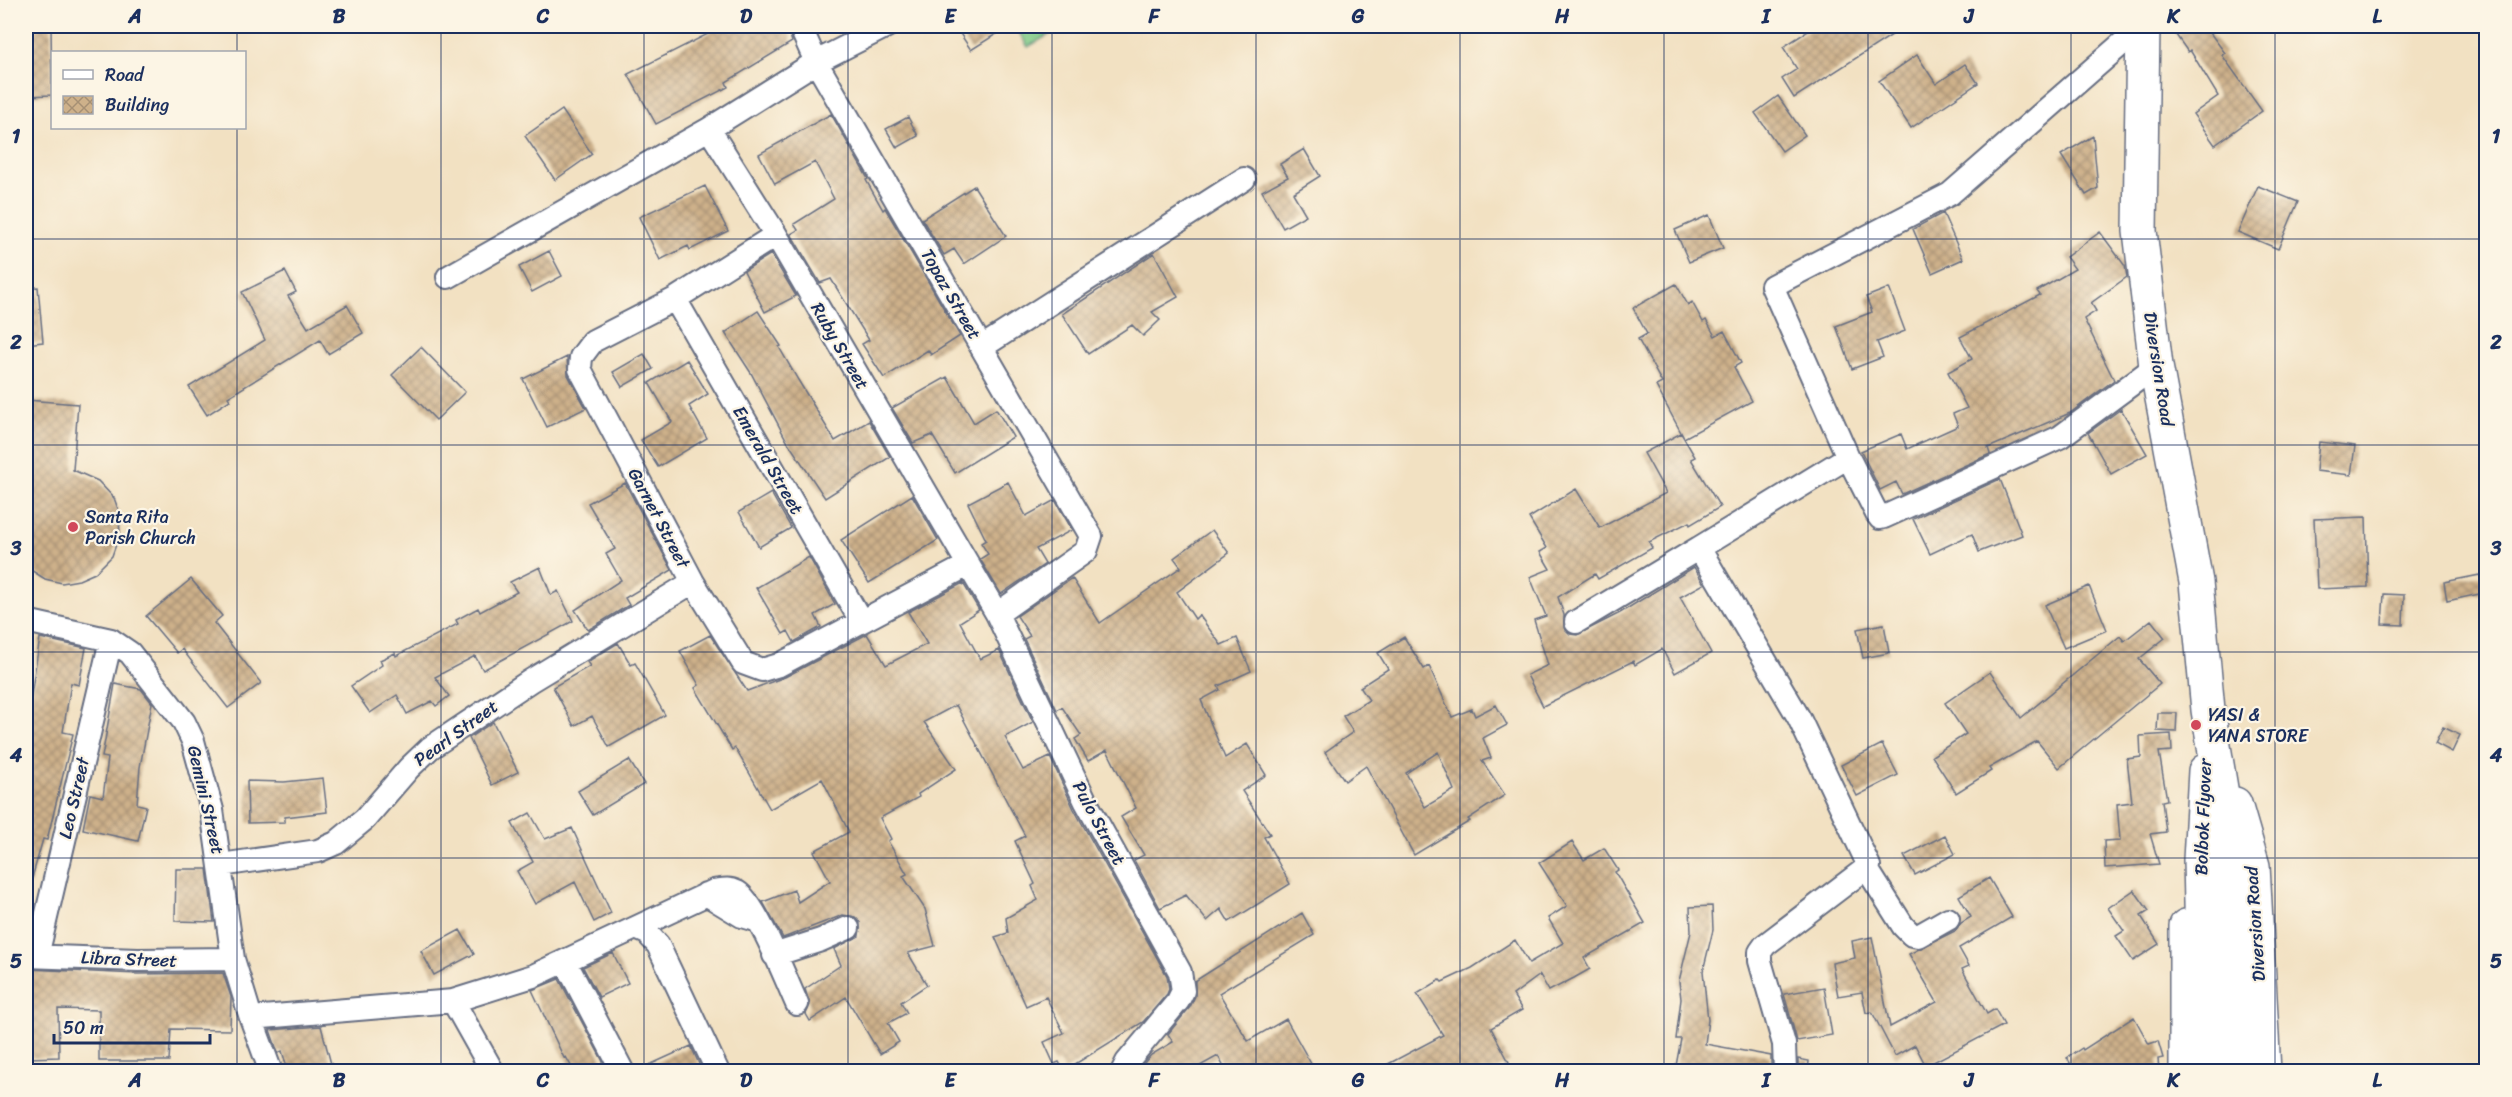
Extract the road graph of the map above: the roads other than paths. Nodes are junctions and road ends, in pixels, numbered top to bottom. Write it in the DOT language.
graph roads {
  1 [pos="801,26"];
  2 [pos="887,26"];
  3 [pos="2142,26"];
  4 [pos="816,62"];
  5 [pos="709,129"];
  6 [pos="1244,179"];
  7 [pos="776,235"];
  8 [pos="448,277"];
  9 [pos="675,299"];
  10 [pos="982,347"];
  11 [pos="2156,366"];
  12 [pos="1848,457"];
  13 [pos="1699,548"];
  14 [pos="968,565"];
  15 [pos="693,582"];
  16 [pos="997,614"];
  17 [pos="26,621"];
  18 [pos="861,621"];
  19 [pos="1576,622"];
  20 [pos="111,640"];
  21 [pos="2208,710"];
  22 [pos="221,865"];
  23 [pos="1867,869"];
  24 [pos="1948,919"];
  25 [pos="636,928"];
  26 [pos="848,928"];
  27 [pos="774,955"];
  28 [pos="31,956"];
  29 [pos="233,959"];
  30 [pos="565,961"];
  31 [pos="453,1001"];
  32 [pos="797,1004"];
  33 [pos="2221,1010"];
  34 [pos="251,1018"];
  35 [pos="271,1071"];
  36 [pos="494,1071"];
  37 [pos="622,1071"];
  38 [pos="718,1071"];
  39 [pos="1122,1071"];
  40 [pos="1785,1071"];
  41 [pos="2186,1071"];
  42 [pos="2205,1071"];
  43 [pos="2237,1071"];
  44 [pos="2264,1071"];
  1 -- 4 [label="street, Topaz Street"];
  2 -- 4 [label="street"];
  3 -- 11 [label="main road, Diversion Road"];
  3 -- 12 [label="street"];
  4 -- 5 [label="street"];
  4 -- 10 [label="street, Topaz Street"];
  5 -- 7 [label="street, Ruby Street"];
  5 -- 8 [label="street"];
  6 -- 10 [label="street"];
  7 -- 9 [label="street"];
  7 -- 14 [label="street, Ruby Street"];
  9 -- 15 [label="street, Garnet Street"];
  9 -- 18 [label="street, Emerald Street"];
  10 -- 16 [label="street, Topaz Street"];
  11 -- 12 [label="street"];
  11 -- 21 [label="main road, Diversion Road"];
  12 -- 13 [label="street"];
  13 -- 19 [label="street"];
  13 -- 23 [label="street"];
  14 -- 16 [label="street, Pulo Street"];
  14 -- 18 [label="street"];
  15 -- 18 [label="street, Garnet Street"];
  15 -- 22 [label="street, Pearl Street"];
  16 -- 39 [label="street, Pulo Street"];
  17 -- 20 [label="street, Gemini Street"];
  20 -- 22 [label="street, Gemini Street"];
  20 -- 28 [label="street, Leo Street"];
  21 -- 33 [label="main road, Bolbok Flyover"];
  21 -- 41 [label="main road, Diversion Road"];
  21 -- 44 [label="main road, Diversion Road"];
  22 -- 29 [label="street, Gemini Street"];
  23 -- 24 [label="street"];
  23 -- 40 [label="street"];
  25 -- 27 [label="street"];
  25 -- 30 [label="street"];
  25 -- 38 [label="street"];
  26 -- 27 [label="street"];
  27 -- 32 [label="street"];
  28 -- 29 [label="street, Libra Street"];
  29 -- 34 [label="street, Gemini Street"];
  30 -- 31 [label="street"];
  30 -- 37 [label="street"];
  31 -- 34 [label="street"];
  31 -- 36 [label="street"];
  33 -- 42 [label="main road, Bolbok Flyover"];
  33 -- 43 [label="main road, Bolbok Flyover"];
  34 -- 35 [label="street, Gemini Street"];
}
